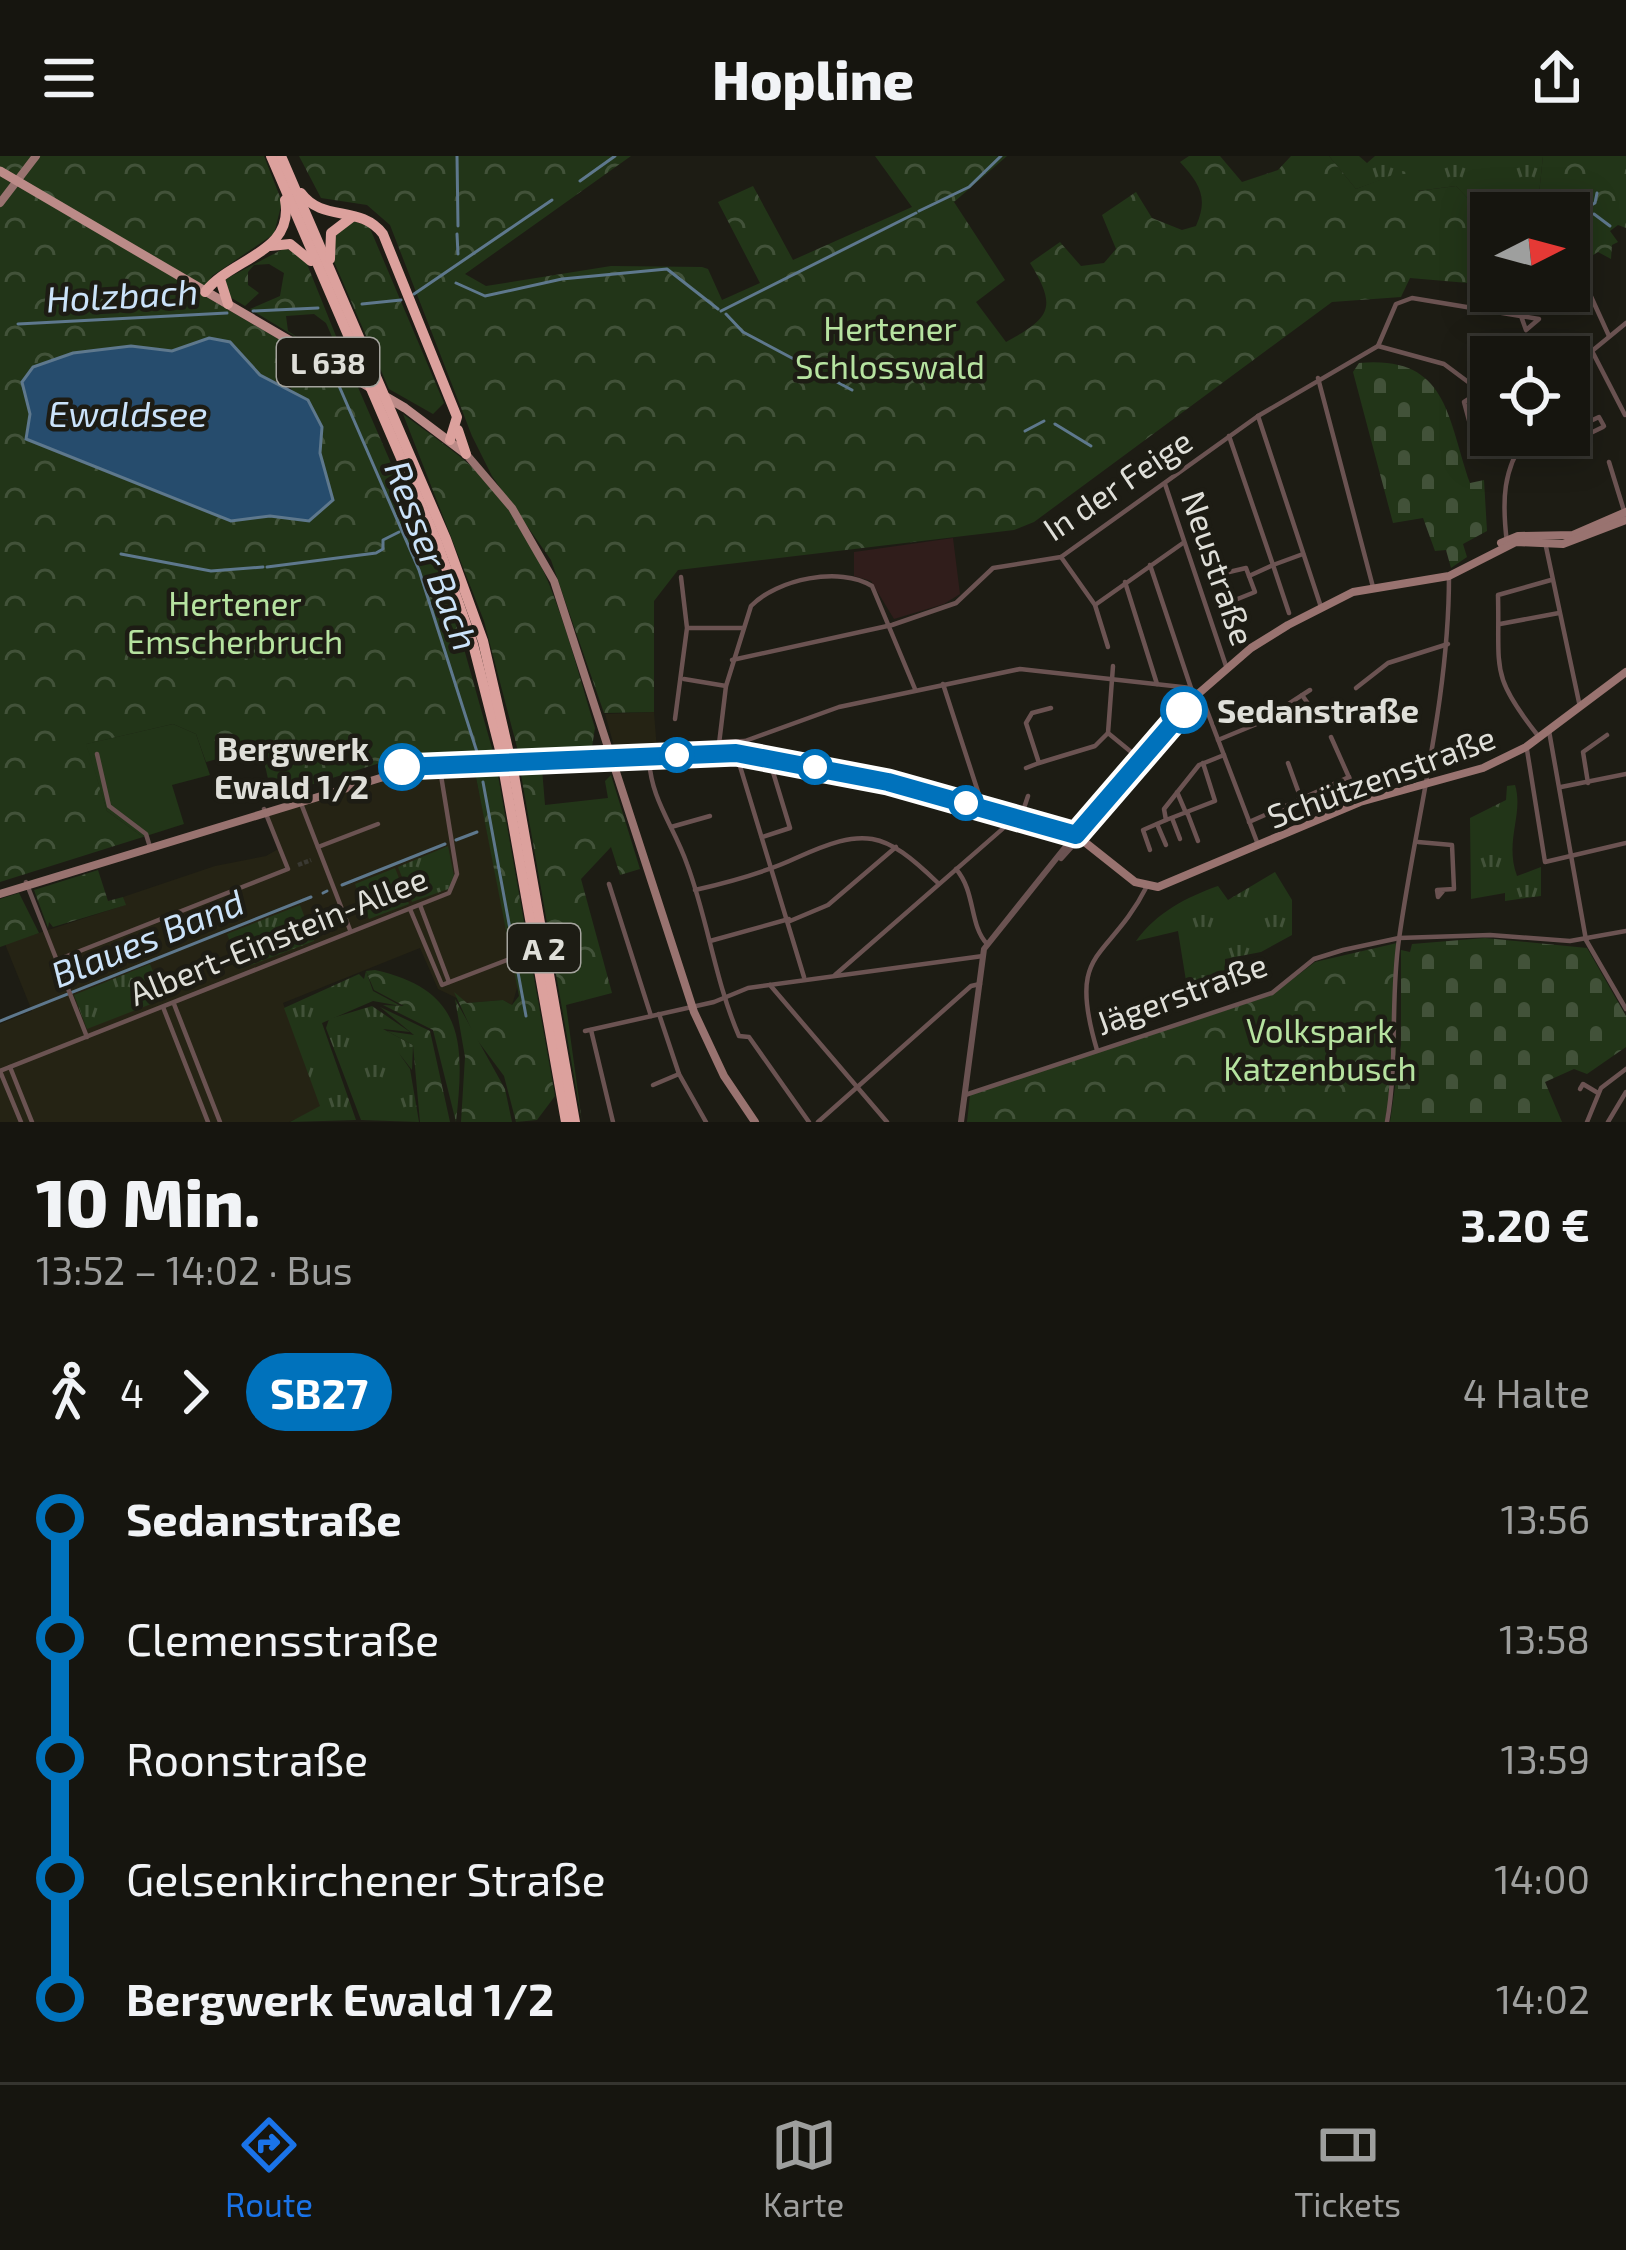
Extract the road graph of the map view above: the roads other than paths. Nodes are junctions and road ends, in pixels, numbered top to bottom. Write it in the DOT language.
graph roads {
  1 [pos="36,156"];
  2 [pos="278,157"];
  3 [pos="0,172"];
  4 [pos="278,173"];
  5 [pos="16,181"];
  6 [pos="0,203"];
  7 [pos="362,217"];
  8 [pos="267,247"];
  9 [pos="231,270"];
  10 [pos="220,280"];
  11 [pos="324,280"];
  12 [pos="337,286"];
  13 [pos="207,293"];
  14 [pos="1590,294"];
  15 [pos="227,304"];
  16 [pos="1521,316"];
  17 [pos="1626,323"];
  18 [pos="1609,336"];
  19 [pos="1378,346"];
  20 [pos="1592,351"];
  21 [pos="1590,354"];
  22 [pos="1318,378"];
  23 [pos="1470,378"];
  24 [pos="1470,398"];
  25 [pos="1624,415"];
  26 [pos="1258,416"];
  27 [pos="1470,424"];
  28 [pos="1569,433"];
  29 [pos="451,435"];
  30 [pos="1229,436"];
  31 [pos="466,454"];
  32 [pos="1516,456"];
  33 [pos="1609,462"];
  34 [pos="1165,484"];
  35 [pos="1622,493"];
  36 [pos="1626,515"];
  37 [pos="1545,539"];
  38 [pos="1183,543"];
  39 [pos="1507,543"];
  40 [pos="1304,554"];
  41 [pos="1061,557"];
  42 [pos="1150,566"];
  43 [pos="1273,566"];
  44 [pos="1229,572"];
  45 [pos="1249,576"];
  46 [pos="1449,576"];
  47 [pos="681,577"];
  48 [pos="1551,580"];
  49 [pos="1125,583"];
  50 [pos="1373,588"];
  51 [pos="1234,599"];
  52 [pos="1095,605"];
  53 [pos="1321,607"];
  54 [pos="1289,613"];
  55 [pos="1559,613"];
  56 [pos="1499,624"];
  57 [pos="892,625"];
  58 [pos="687,628"];
  59 [pos="743,628"];
  60 [pos="1448,644"];
  61 [pos="1108,646"];
  62 [pos="732,660"];
  63 [pos="1113,666"];
  64 [pos="1227,668"];
  65 [pos="1626,672"];
  66 [pos="683,679"];
  67 [pos="1115,679"];
  68 [pos="943,684"];
  69 [pos="1156,684"];
  70 [pos="725,686"];
  71 [pos="1356,688"];
  72 [pos="915,689"];
  73 [pos="1310,690"];
  74 [pos="1194,691"];
  75 [pos="1302,695"];
  76 [pos="1580,706"];
  77 [pos="1051,707"];
  78 [pos="1318,718"];
  79 [pos="675,719"];
  80 [pos="1108,734"];
  81 [pos="1544,735"];
  82 [pos="1607,735"];
  83 [pos="1331,737"];
  84 [pos="1218,740"];
  85 [pos="608,744"];
  86 [pos="719,747"];
  87 [pos="504,750"];
  88 [pos="1527,750"];
  89 [pos="736,753"];
  90 [pos="97,754"];
  91 [pos="1224,755"];
  92 [pos="596,756"];
  93 [pos="649,757"];
  94 [pos="613,759"];
  95 [pos="769,759"];
  96 [pos="1141,760"];
  97 [pos="1039,763"];
  98 [pos="1203,763"];
  99 [pos="1288,763"];
  100 [pos="439,765"];
  101 [pos="1026,768"];
  102 [pos="1626,774"];
  103 [pos="509,775"];
  104 [pos="1349,777"];
  105 [pos="1588,783"];
  106 [pos="1430,784"];
  107 [pos="1559,788"];
  108 [pos="1177,792"];
  109 [pos="1028,796"];
  110 [pos="1301,799"];
  111 [pos="1360,802"];
  112 [pos="302,806"];
  113 [pos="983,808"];
  114 [pos="265,811"];
  115 [pos="1186,813"];
  116 [pos="710,815"];
  117 [pos="1016,816"];
  118 [pos="1169,819"];
  119 [pos="1250,822"];
  120 [pos="378,824"];
  121 [pos="1157,824"];
  122 [pos="671,827"];
  123 [pos="1078,836"];
  124 [pos="762,837"];
  125 [pos="1180,839"];
  126 [pos="1198,841"];
  127 [pos="1418,842"];
  128 [pos="1626,843"];
  129 [pos="1166,845"];
  130 [pos="150,846"];
  131 [pos="318,847"];
  132 [pos="896,847"];
  133 [pos="1259,847"];
  134 [pos="1150,850"];
  135 [pos="321,856"];
  136 [pos="1569,856"];
  137 [pos="311,860"];
  138 [pos="298,865"];
  139 [pos="772,868"];
  140 [pos="955,868"];
  141 [pos="288,869"];
  142 [pos="938,883"];
  143 [pos="27,884"];
  144 [pos="609,884"];
  145 [pos="1147,886"];
  146 [pos="695,890"];
  147 [pos="1444,891"];
  148 [pos="0,892"];
  149 [pos="420,905"];
  150 [pos="410,909"];
  151 [pos="789,920"];
  152 [pos="1626,931"];
  153 [pos="351,932"];
  154 [pos="1399,938"];
  155 [pos="1586,940"];
  156 [pos="710,941"];
  157 [pos="987,944"];
  158 [pos="983,956"];
  159 [pos="507,959"];
  160 [pos="56,960"];
  161 [pos="835,975"];
  162 [pos="804,979"];
  163 [pos="449,982"];
  164 [pos="770,985"];
  165 [pos="980,985"];
  166 [pos="722,994"];
  167 [pos="173,1002"];
  168 [pos="163,1006"];
  169 [pos="692,1006"];
  170 [pos="1626,1009"];
  171 [pos="655,1015"];
  172 [pos="87,1036"];
  173 [pos="1097,1050"];
  174 [pos="10,1067"];
  175 [pos="1626,1070"];
  176 [pos="0,1071"];
  177 [pos="679,1075"];
  178 [pos="653,1085"];
  179 [pos="854,1089"];
  180 [pos="1580,1089"];
  181 [pos="1626,1092"];
  182 [pos="1598,1093"];
  183 [pos="965,1095"];
  184 [pos="1591,1106"];
  185 [pos="1610,1113"];
  186 [pos="21,1122"];
  187 [pos="32,1122"];
  188 [pos="208,1122"];
  189 [pos="220,1122"];
  190 [pos="566,1122"];
  191 [pos="575,1122"];
  192 [pos="613,1122"];
  193 [pos="706,1122"];
  194 [pos="755,1122"];
  195 [pos="809,1122"];
  196 [pos="818,1122"];
  197 [pos="887,1122"];
  198 [pos="961,1122"];
  199 [pos="1387,1122"];
  200 [pos="1587,1122"];
  201 [pos="1608,1122"];
  1 -- 5 [label="main road"];
  2 -- 4 [label="highway, A 2"];
  2 -- 7 [label="highway"];
  2 -- 12 [label="highway, A 2"];
  3 -- 5 [label="main road, L 638"];
  4 -- 8 [label="highway"];
  4 -- 11 [label="highway, A 2"];
  5 -- 6 [label="main road"];
  5 -- 13 [label="main road, L 638"];
  7 -- 12 [label="highway"];
  7 -- 29 [label="highway"];
  8 -- 9 [label="highway"];
  8 -- 11 [label="highway"];
  9 -- 10 [label="highway"];
  9 -- 13 [label="highway"];
  10 -- 13 [label="highway"];
  10 -- 15 [label="highway"];
  11 -- 87 [label="highway, A 2"];
  12 -- 87 [label="highway, A 2"];
  13 -- 15 [label="main road, L 638"];
  14 -- 18 [label="street"];
  15 -- 29 [label="main road, L 638"];
  16 -- 19 [label="street"];
  17 -- 18 [label="street"];
  18 -- 20 [label="street"];
  19 -- 22 [label="street, In der Feige"];
  19 -- 23 [label="street"];
  20 -- 21 [label="street"];
  20 -- 25 [label="street"];
  22 -- 26 [label="street, In der Feige"];
  22 -- 50 [label="street"];
  24 -- 27 [label="street"];
  26 -- 30 [label="street, In der Feige"];
  26 -- 40 [label="street"];
  28 -- 28 [label="street"];
  29 -- 31 [label="highway"];
  30 -- 34 [label="street, In der Feige"];
  30 -- 43 [label="street"];
  31 -- 85 [label="main road"];
  32 -- 39 [label="street"];
  33 -- 35 [label="street"];
  34 -- 38 [label="street, Neustraße"];
  34 -- 41 [label="street, In der Feige"];
  35 -- 36 [label="street"];
  36 -- 37 [label="main road"];
  37 -- 39 [label="main road"];
  37 -- 48 [label="street"];
  38 -- 42 [label="street"];
  38 -- 64 [label="street, Neustraße"];
  39 -- 46 [label="main road"];
  40 -- 43 [label="street"];
  40 -- 53 [label="street"];
  41 -- 52 [label="street"];
  41 -- 57 [label="street, In der Feige"];
  42 -- 49 [label="street"];
  42 -- 74 [label="street"];
  43 -- 45 [label="street"];
  43 -- 54 [label="street"];
  44 -- 45 [label="street"];
  45 -- 51 [label="street"];
  46 -- 50 [label="main road"];
  46 -- 60 [label="street"];
  47 -- 58 [label="street"];
  48 -- 55 [label="street"];
  48 -- 56 [label="street"];
  49 -- 52 [label="street"];
  49 -- 69 [label="street"];
  50 -- 53 [label="main road"];
  52 -- 61 [label="street"];
  53 -- 64 [label="main road"];
  55 -- 56 [label="street"];
  55 -- 76 [label="street"];
  56 -- 81 [label="street"];
  57 -- 59 [label="street"];
  57 -- 62 [label="street, In der Feige"];
  57 -- 72 [label="street"];
  58 -- 59 [label="street"];
  58 -- 66 [label="street"];
  59 -- 62 [label="street"];
  60 -- 71 [label="street"];
  60 -- 106 [label="street"];
  62 -- 70 [label="street"];
  63 -- 67 [label="street"];
  64 -- 74 [label="main road"];
  65 -- 76 [label="main road, Schützenstraße"];
  66 -- 70 [label="street"];
  66 -- 79 [label="street"];
  67 -- 68 [label="street"];
  67 -- 69 [label="street"];
  67 -- 80 [label="street"];
  68 -- 72 [label="street"];
  68 -- 113 [label="street"];
  69 -- 74 [label="street"];
  70 -- 86 [label="street"];
  72 -- 86 [label="street"];
  73 -- 75 [label="street"];
  74 -- 84 [label="street"];
  74 -- 96 [label="main road"];
  75 -- 78 [label="street"];
  75 -- 84 [label="street"];
  76 -- 81 [label="main road, Schützenstraße"];
  77 -- 97 [label="street"];
  80 -- 96 [label="street"];
  80 -- 97 [label="street"];
  81 -- 106 [label="main road, Schützenstraße"];
  81 -- 107 [label="street"];
  82 -- 105 [label="street"];
  83 -- 104 [label="street"];
  84 -- 91 [label="street"];
  85 -- 92 [label="main road"];
  85 -- 94 [label="main road"];
  86 -- 89 [label="main road"];
  86 -- 93 [label="main road"];
  87 -- 103 [label="highway, A 2"];
  88 -- 136 [label="street"];
  89 -- 95 [label="main road"];
  89 -- 124 [label="street"];
  90 -- 130 [label="street"];
  91 -- 98 [label="street"];
  91 -- 119 [label="street"];
  92 -- 94 [label="main road"];
  92 -- 100 [label="main road"];
  93 -- 94 [label="main road"];
  93 -- 122 [label="street"];
  94 -- 100 [label="main road"];
  94 -- 169 [label="main road"];
  95 -- 113 [label="main road"];
  95 -- 124 [label="street"];
  96 -- 123 [label="main road"];
  97 -- 101 [label="street"];
  98 -- 108 [label="street"];
  98 -- 115 [label="street"];
  99 -- 110 [label="street"];
  100 -- 114 [label="main road"];
  100 -- 149 [label="street, Albert-Einstein-Allee"];
  102 -- 105 [label="street"];
  103 -- 190 [label="highway, A 2"];
  103 -- 191 [label="highway, A 2"];
  104 -- 110 [label="street"];
  104 -- 111 [label="street"];
  105 -- 107 [label="street"];
  106 -- 111 [label="main road, Schützenstraße"];
  106 -- 127 [label="street"];
  107 -- 136 [label="street"];
  108 -- 115 [label="street"];
  108 -- 118 [label="street"];
  109 -- 117 [label="street"];
  110 -- 119 [label="street"];
  111 -- 133 [label="main road, Schützenstraße"];
  112 -- 131 [label="street"];
  113 -- 117 [label="main road"];
  114 -- 130 [label="main road"];
  114 -- 141 [label="street"];
  115 -- 118 [label="street"];
  115 -- 126 [label="street"];
  116 -- 122 [label="street"];
  117 -- 123 [label="main road"];
  117 -- 140 [label="street"];
  118 -- 121 [label="street"];
  118 -- 125 [label="street"];
  119 -- 133 [label="street"];
  120 -- 131 [label="street"];
  121 -- 129 [label="street"];
  121 -- 134 [label="street"];
  122 -- 146 [label="street"];
  123 -- 145 [label="main road"];
  123 -- 157 [label="street"];
  124 -- 139 [label="street"];
  127 -- 147 [label="street"];
  127 -- 154 [label="street"];
  128 -- 136 [label="street"];
  130 -- 143 [label="main road"];
  131 -- 135 [label="street"];
  132 -- 139 [label="street"];
  132 -- 142 [label="street"];
  132 -- 151 [label="street"];
  133 -- 145 [label="main road, Schützenstraße"];
  135 -- 137 [label="street"];
  135 -- 153 [label="street"];
  136 -- 155 [label="street"];
  138 -- 141 [label="street"];
  139 -- 146 [label="street"];
  139 -- 151 [label="street"];
  140 -- 142 [label="street"];
  140 -- 157 [label="street"];
  141 -- 160 [label="street"];
  142 -- 161 [label="street"];
  143 -- 148 [label="main road"];
  143 -- 160 [label="street"];
  144 -- 171 [label="street"];
  145 -- 173 [label="street"];
  146 -- 156 [label="street"];
  149 -- 150 [label="street, Albert-Einstein-Allee"];
  149 -- 163 [label="street"];
  150 -- 153 [label="street, Albert-Einstein-Allee"];
  150 -- 163 [label="street"];
  151 -- 156 [label="street"];
  151 -- 162 [label="street"];
  152 -- 155 [label="street, Jägerstraße"];
  153 -- 167 [label="street, Albert-Einstein-Allee"];
  154 -- 155 [label="street, Jägerstraße"];
  154 -- 173 [label="street, Jägerstraße"];
  154 -- 199 [label="street"];
  155 -- 170 [label="street"];
  156 -- 166 [label="street"];
  157 -- 158 [label="street"];
  158 -- 161 [label="street"];
  158 -- 165 [label="street"];
  159 -- 163 [label="street"];
  160 -- 172 [label="street"];
  161 -- 162 [label="street"];
  162 -- 164 [label="street"];
  164 -- 166 [label="street"];
  164 -- 179 [label="street"];
  165 -- 179 [label="street"];
  165 -- 183 [label="street"];
  166 -- 169 [label="street"];
  166 -- 195 [label="street"];
  167 -- 168 [label="street, Albert-Einstein-Allee"];
  167 -- 189 [label="street"];
  168 -- 172 [label="street, Albert-Einstein-Allee"];
  168 -- 188 [label="street"];
  169 -- 171 [label="street"];
  169 -- 194 [label="main road"];
  171 -- 177 [label="street"];
  171 -- 192 [label="street"];
  172 -- 174 [label="street, Albert-Einstein-Allee"];
  173 -- 183 [label="street, Jägerstraße"];
  174 -- 176 [label="street, Albert-Einstein-Allee"];
  174 -- 187 [label="street"];
  175 -- 182 [label="street"];
  176 -- 186 [label="street"];
  177 -- 178 [label="street"];
  177 -- 193 [label="street"];
  179 -- 196 [label="street"];
  179 -- 197 [label="street"];
  180 -- 182 [label="street"];
  181 -- 185 [label="street"];
  182 -- 184 [label="street"];
  183 -- 198 [label="street"];
  184 -- 185 [label="street"];
  184 -- 200 [label="street"];
  185 -- 201 [label="street"];
}
